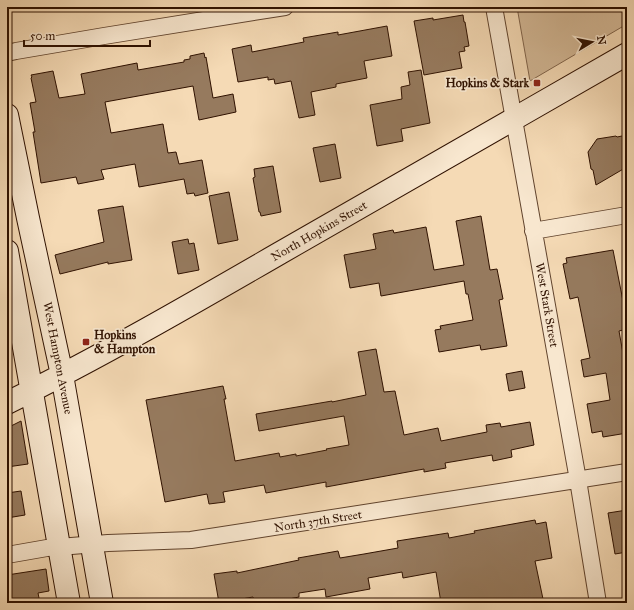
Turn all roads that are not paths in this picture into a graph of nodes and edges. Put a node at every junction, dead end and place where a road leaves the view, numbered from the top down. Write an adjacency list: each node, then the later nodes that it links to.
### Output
1 (285, 7): 3 (street)
2 (494, 7): 6 (street, West Stark Street)
3 (7, 53)
4 (627, 54): 6 (main road, North Hopkins Street)
5 (7, 115): 11 (main road, West Hampton Avenue)
6 (513, 120): 8 (street, West Stark Street); 11 (main road, North Hopkins Street)
7 (627, 216): 8 (street)
8 (533, 231): 15 (street, West Stark Street)
9 (7, 251): 10 (main road)
10 (12, 309): 12 (main road)
11 (62, 375): 12 (main road, North Hopkins Street); 16 (main road, West Hampton Avenue)
12 (32, 390): 13 (main road, North Hopkins Street); 17 (main road)
13 (7, 403)
14 (627, 472): 15 (street, North 37th Street)
15 (578, 480): 16 (street, North 37th Street); 21 (street, West Stark Street)
16 (91, 544): 17 (street, North 37th Street); 20 (main road, West Hampton Avenue)
17 (60, 547): 18 (street, North 37th Street); 19 (main road)
18 (7, 555)
19 (69, 603)
20 (102, 603)
21 (598, 603)

